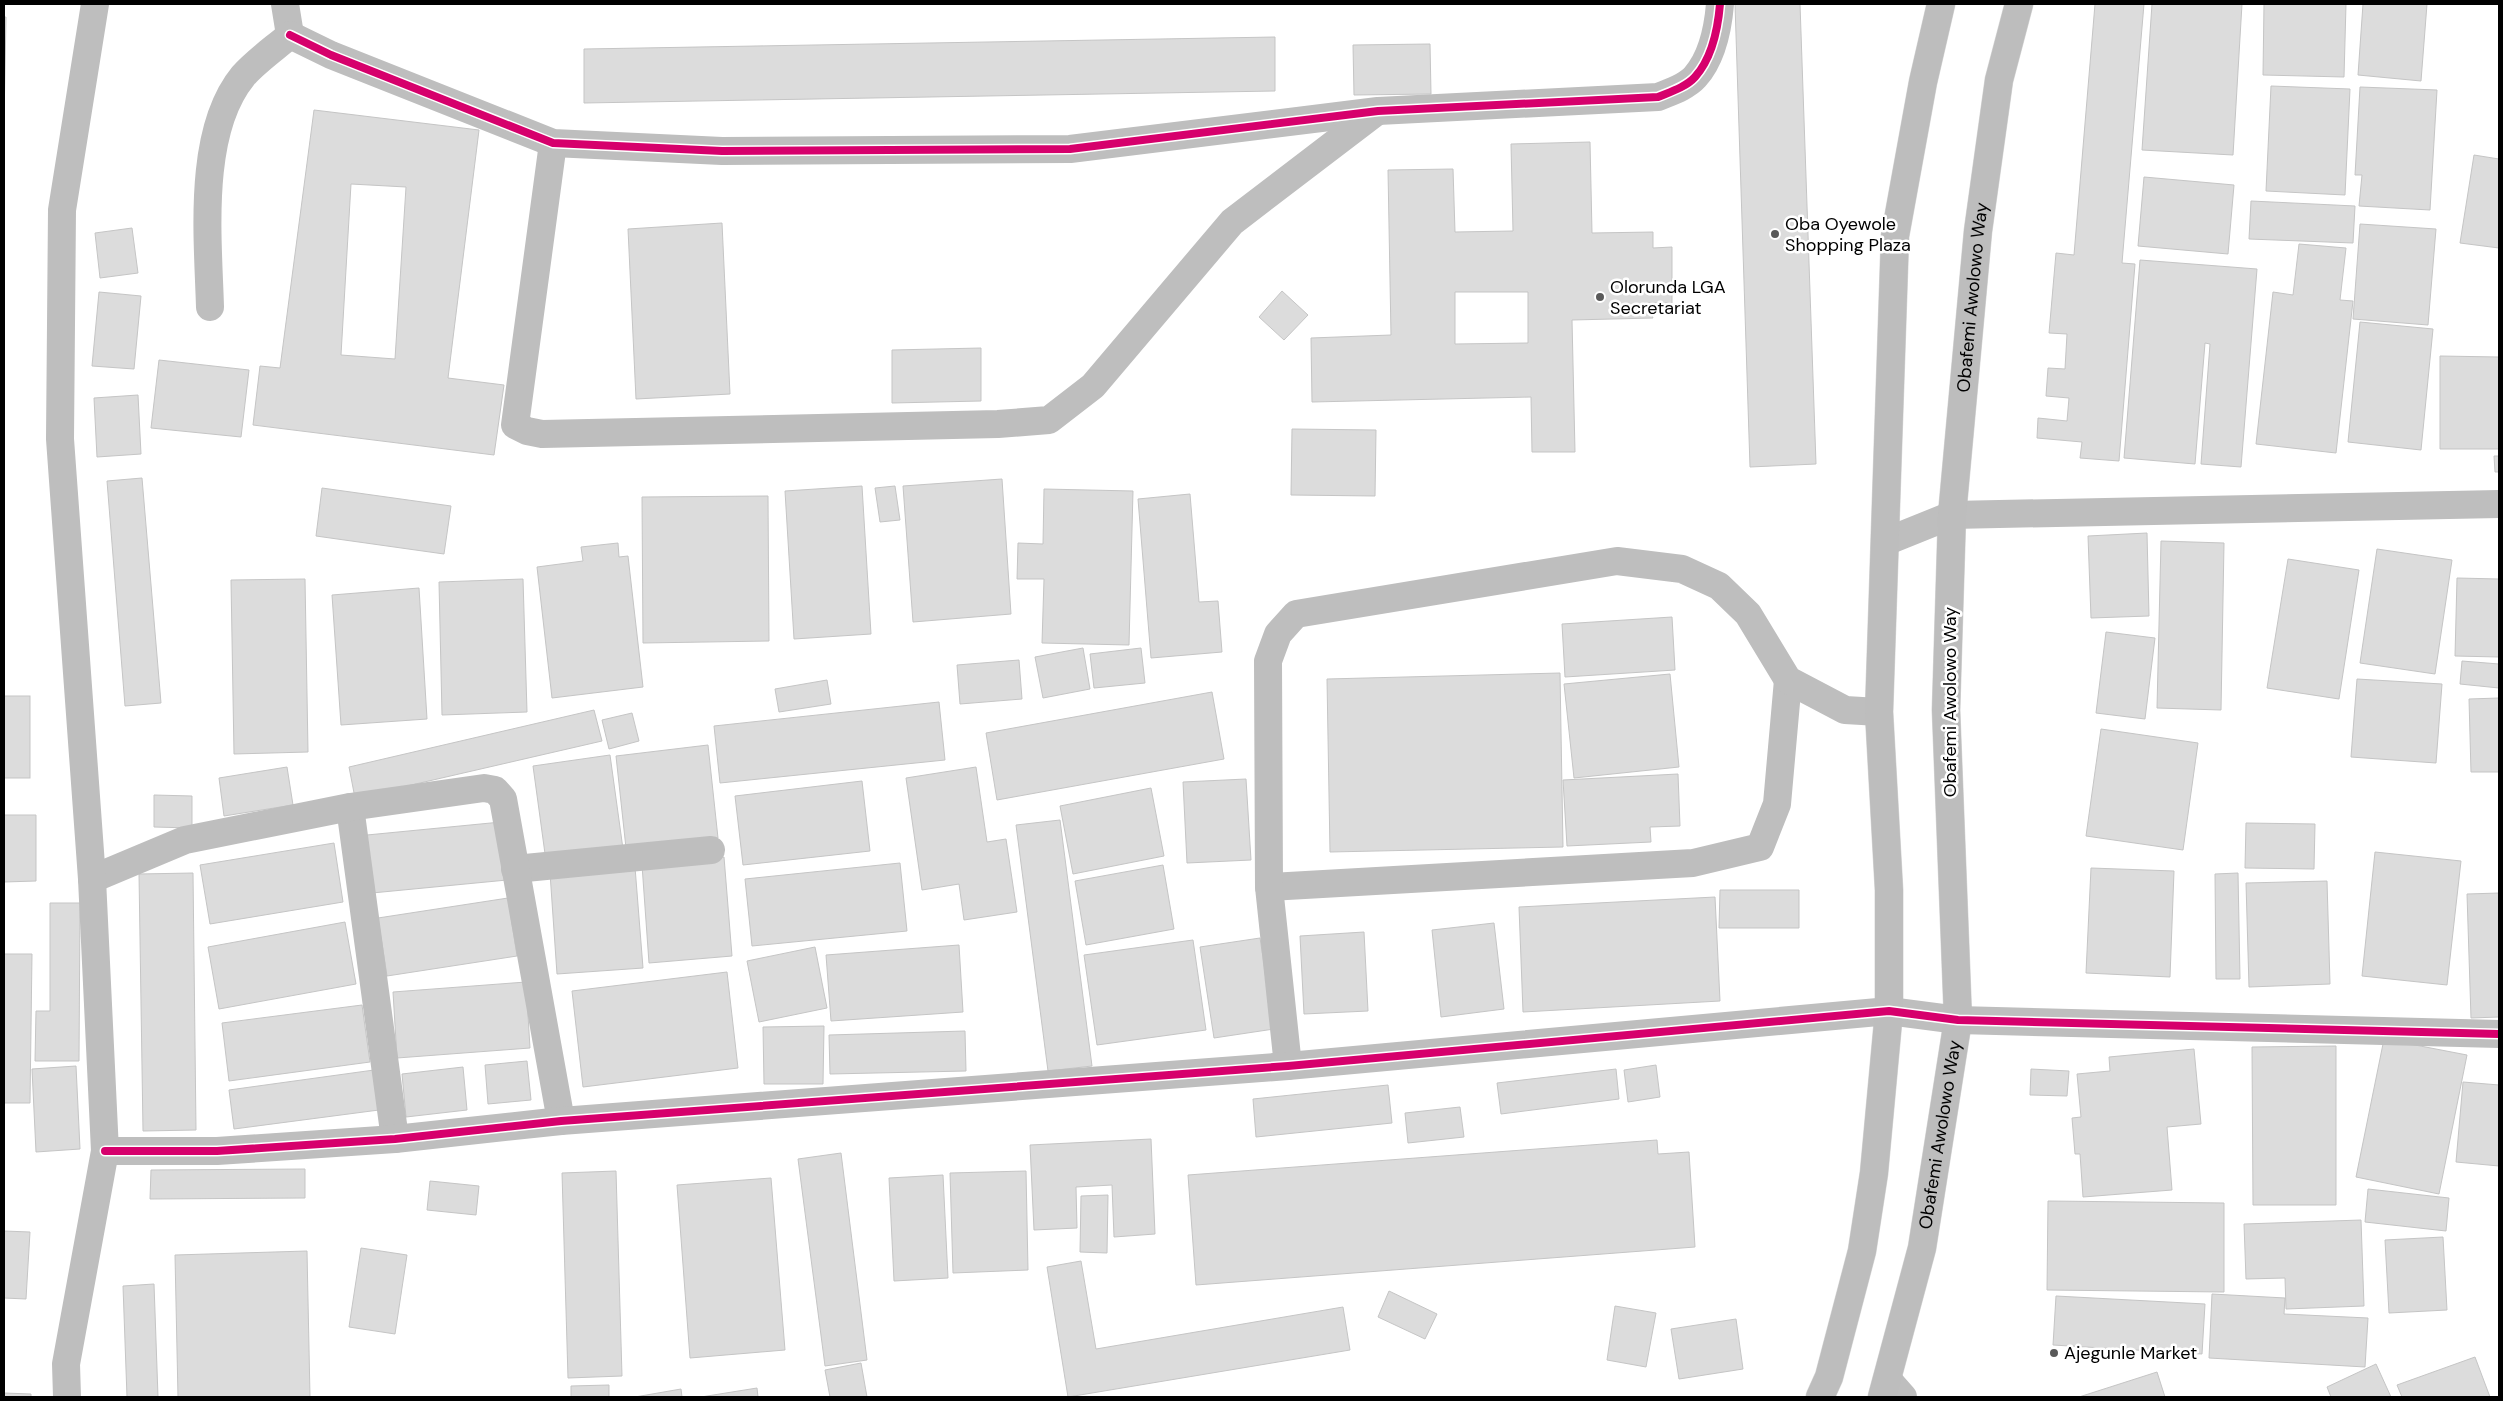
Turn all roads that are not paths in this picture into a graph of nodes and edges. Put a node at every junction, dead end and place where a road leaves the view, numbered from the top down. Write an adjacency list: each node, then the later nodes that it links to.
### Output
1 (95, 4): 18 (street)
2 (285, 4): 6 (street)
3 (1720, 4): 7 (street)
4 (1942, 4): 12 (main road)
5 (2019, 4): 11 (main road, Obafemi Awolowo Way)
6 (290, 35): 8 (street); 9 (street)
7 (1378, 111): 8 (street); 8 (street)
8 (553, 143)
9 (210, 307)
10 (2499, 504): 11 (street)
11 (1952, 515): 12 (street); 21 (main road, Obafemi Awolowo Way)
12 (1884, 542): 14 (main road)
13 (1788, 680): 14 (street); 19 (street); 19 (street)
14 (1879, 712): 20 (main road)
15 (350, 807): 17 (street); 18 (street); 25 (street)
16 (711, 850): 17 (street)
17 (515, 869): 24 (street)
18 (92, 879): 26 (street)
19 (1269, 887): 23 (street)
20 (1889, 1011): 21 (street); 23 (street); 29 (main road)
21 (1958, 1020): 22 (street); 27 (main road, Obafemi Awolowo Way)
22 (2499, 1034)
23 (1288, 1066): 24 (street)
24 (561, 1121): 25 (street)
25 (395, 1139): 26 (street)
26 (105, 1151): 28 (street)
27 (1891, 1392)
28 (67, 1397)
29 (1820, 1397)

